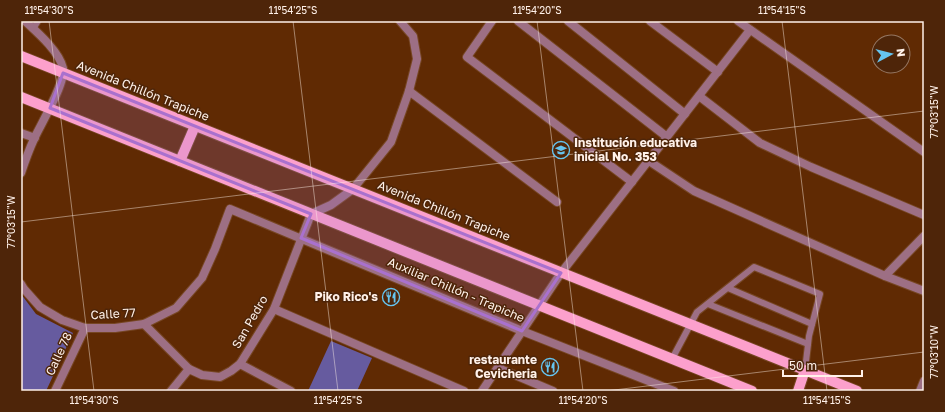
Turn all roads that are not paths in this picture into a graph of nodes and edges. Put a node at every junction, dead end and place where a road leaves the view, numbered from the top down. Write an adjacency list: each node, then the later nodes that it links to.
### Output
1 (25, 21): 9 (street)
2 (38, 21): 9 (lane)
3 (400, 21): 14 (street)
4 (492, 21): 27 (street)
5 (518, 21): 21 (street)
6 (568, 21): 18 (street)
7 (650, 21): 12 (street)
8 (738, 21): 10 (street)
9 (33, 29): 13 (street)
10 (750, 30): 12 (street); 23 (street)
11 (21, 56): 13 (main road, Avenida Chillón Trapiche)
12 (718, 72): 15 (street)
13 (63, 73): 17 (street); 19 (main road, Avenida Chillón Trapiche)
14 (409, 92): 28 (street); 29 (street)
15 (699, 96): 18 (street); 32 (street)
16 (21, 97): 17 (main road)
17 (50, 108): 22 (street); 24 (main road)
18 (685, 114): 21 (street)
19 (195, 126): 24 (main road); 28 (main road, Avenida Chillón Trapiche)
20 (21, 133): 22 (street)
21 (667, 137): 25 (street)
22 (35, 138): 26 (street)
23 (924, 152)
24 (180, 161): 31 (main road)
25 (649, 161): 27 (street); 36 (street)
26 (21, 173)
27 (632, 182): 35 (street)
28 (354, 189): 31 (street); 35 (main road, Avenida Chillón Trapiche)
29 (557, 202)
30 (230, 209): 34 (street, Auxiliar Chillón - Trapiche); 43 (street, Calle 77)
31 (311, 214): 34 (street, San Pedro); 41 (main road)
32 (924, 215)
33 (924, 236): 36 (street)
34 (301, 238): 42 (street, San Pedro); 47 (street, Auxiliar Chillón - Trapiche)
35 (561, 273): 41 (street); 45 (main road, Avenida Chillón Trapiche)
36 (885, 276): 39 (street)
37 (21, 284): 46 (street, Calle 77)
38 (728, 288): 40 (lane); 44 (lane); 44 (lane)
39 (924, 291)
40 (708, 304): 45 (lane); 48 (lane)
41 (539, 305): 47 (street); 49 (main road)
42 (274, 309): 50 (street, San Pedro); 58 (street)
43 (144, 324): 46 (street, Calle 77); 52 (street)
44 (812, 324): 48 (lane)
45 (689, 325): 49 (lane); 53 (main road, Avenida Chillón Trapiche)
46 (85, 328): 55 (street, Calle 78)
47 (522, 331): 51 (street); 61 (street, Auxiliar Chillón - Trapiche)
48 (808, 344): 53 (lane)
49 (672, 359): 62 (main road)
50 (240, 364): 52 (street, San Pedro); 57 (street)
51 (498, 368): 59 (street); 60 (street)
52 (189, 369): 56 (street)
53 (805, 370): 63 (main road); 64 (main road, Avenida Chillón Trapiche)
54 (924, 381): 65 (street)
55 (55, 391)
56 (171, 391)
57 (291, 391)
58 (464, 391)
59 (482, 391)
60 (553, 391)
61 (674, 391)
62 (752, 391)
63 (798, 391)
64 (857, 391)
65 (920, 391)

